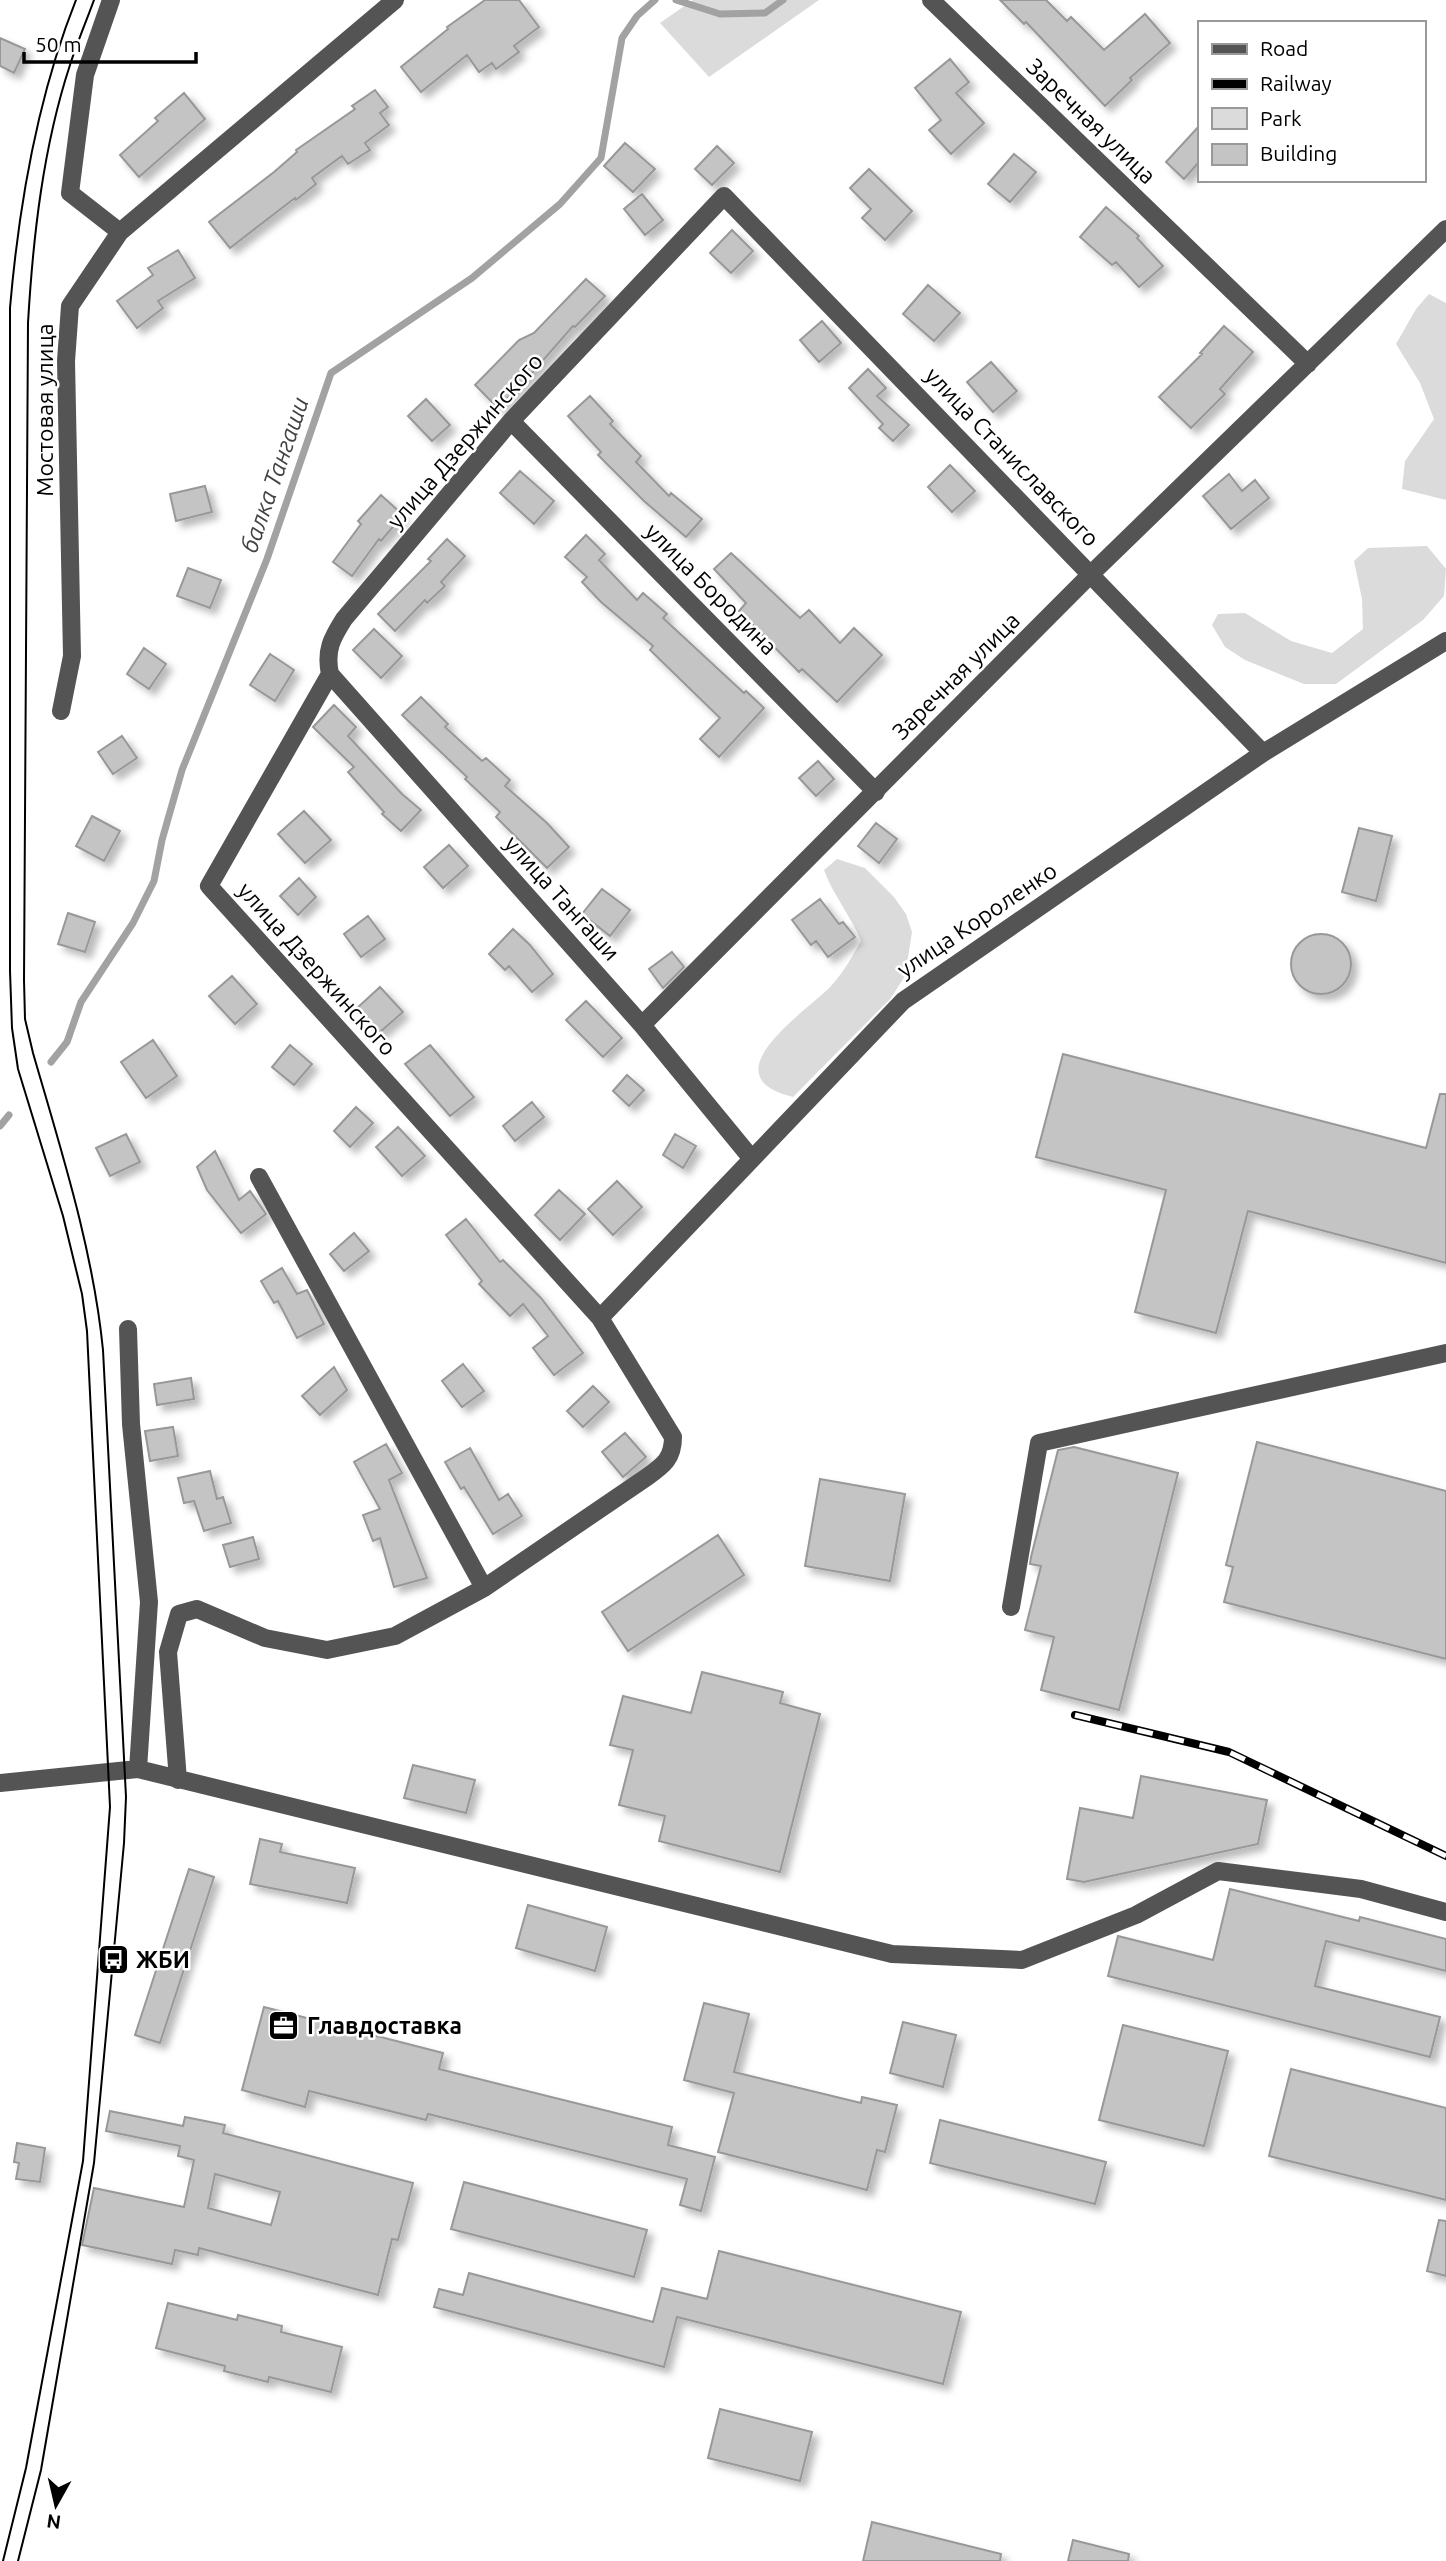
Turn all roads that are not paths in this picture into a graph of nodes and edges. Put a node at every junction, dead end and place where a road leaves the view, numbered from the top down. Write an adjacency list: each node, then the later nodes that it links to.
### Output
1 (111, 0): 6 (street)
2 (395, 0): 6 (street, Мостовая улица)
3 (931, 0): 7 (street, Заречная улица)
4 (724, 196): 8 (street, улица Дзержинского); 9 (street, улица Станиславского)
5 (1446, 229): 7 (street, Заречная улица)
6 (120, 232): 12 (street, Мостовая улица)
7 (1308, 364): 9 (street, Заречная улица)
8 (512, 421): 11 (street, улица Дзержинского); 14 (street, улица Бородина)
9 (1091, 574): 13 (street, улица Станиславского); 14 (street, Заречная улица)
10 (1446, 641): 13 (street, улица Короленко)
11 (330, 674): 15 (street, улица Тангаши); 18 (street, улица Дзержинского)
12 (61, 711)
13 (1263, 753): 16 (street, улица Короленко)
14 (876, 792): 15 (street, Заречная улица)
15 (642, 1025): 16 (street, улица Тангаши)
16 (752, 1159): 18 (street, улица Короленко)
17 (259, 1177): 21 (street)
18 (600, 1318): 21 (street, улица Дзержинского)
19 (128, 1329): 23 (street)
20 (1446, 1353): 22 (street)
21 (484, 1588): 24 (street, улица Дзержинского)
22 (1011, 1607)
23 (138, 1769): 24 (street); 25 (street)
24 (178, 1780): 26 (street)
25 (0, 1783)
26 (1446, 1912)

